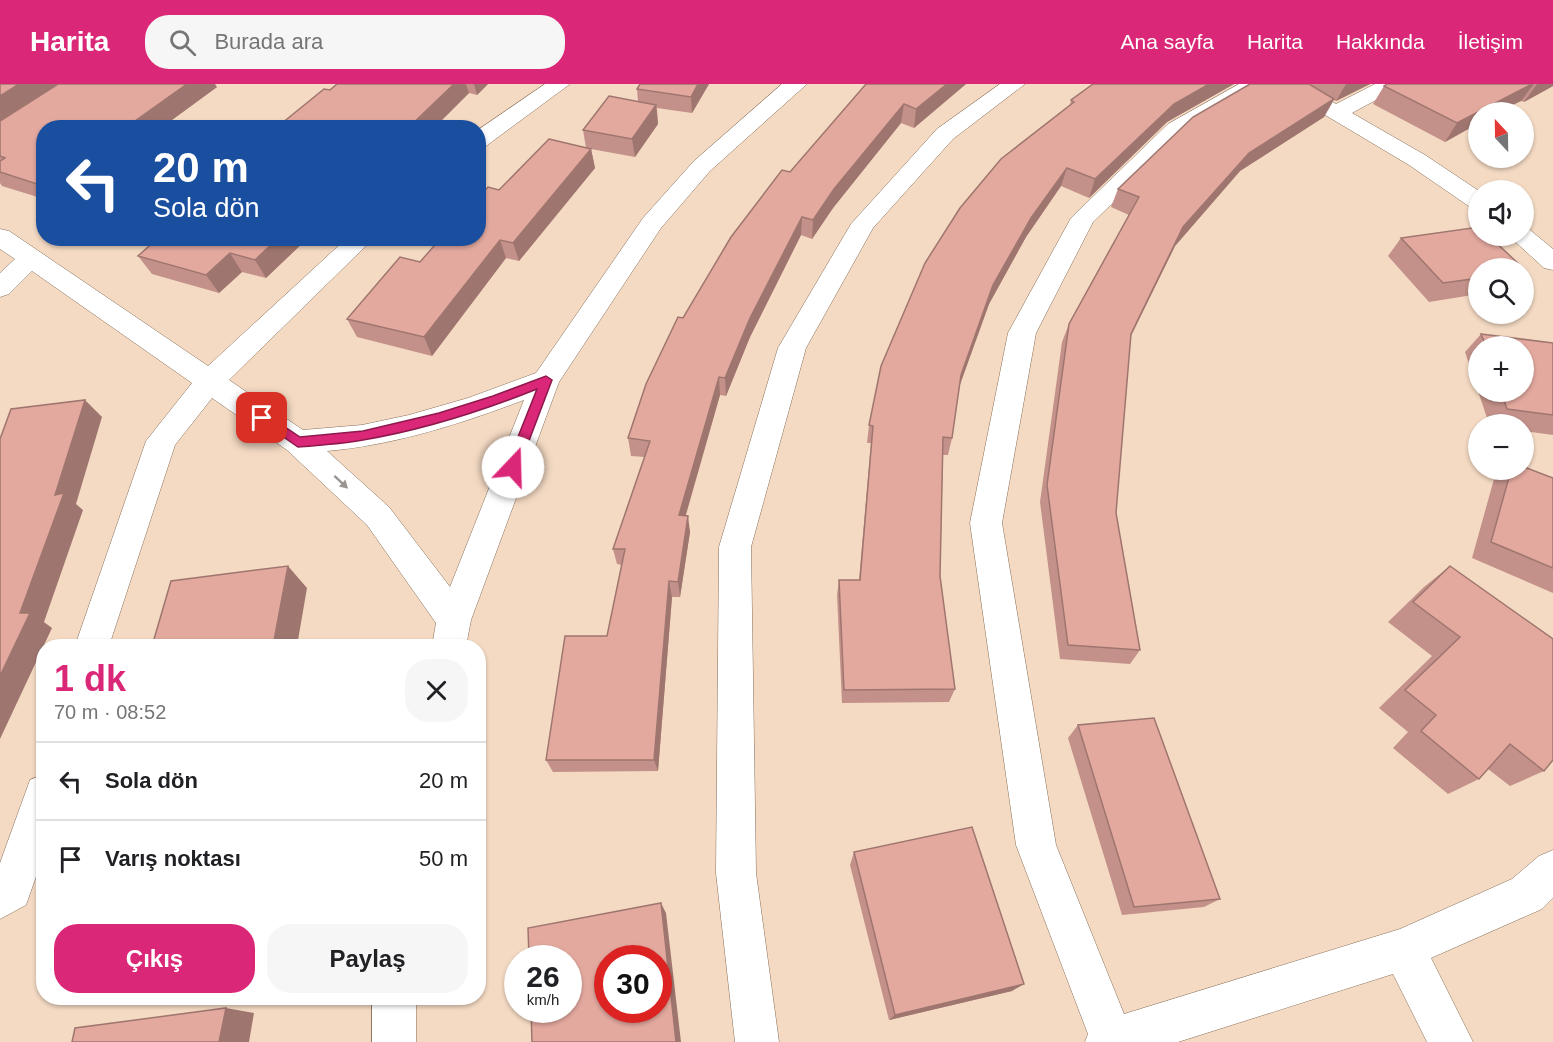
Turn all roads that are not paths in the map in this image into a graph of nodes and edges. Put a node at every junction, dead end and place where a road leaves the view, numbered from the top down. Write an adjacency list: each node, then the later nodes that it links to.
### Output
1 (559, 84): 8 (street)
2 (796, 84): 16 (street)
3 (1014, 84): 28 (street)
4 (1254, 84): 26 (street)
5 (1287, 84): 7 (street)
6 (1391, 84): 7 (street)
7 (1337, 112): 9 (street)
8 (486, 135)
9 (1468, 195)
10 (0, 237): 13 (street)
11 (354, 246): 17 (street)
12 (1533, 246): 14 (street)
13 (30, 259): 15 (street); 17 (street)
14 (1553, 262)
15 (0, 288)
16 (546, 380): 18 (street); 19 (street)
17 (209, 382): 18 (street); 20 (street)
18 (298, 442): 19 (street, one-way to 19)
19 (451, 633)
20 (94, 639)
21 (36, 817): 23 (street)
22 (1553, 870): 24 (street)
23 (0, 898)
24 (1403, 949): 26 (street); 29 (street)
25 (394, 1005): 27 (street)
26 (1111, 1041)
27 (394, 1042)
28 (758, 1042)
29 (1451, 1042)

